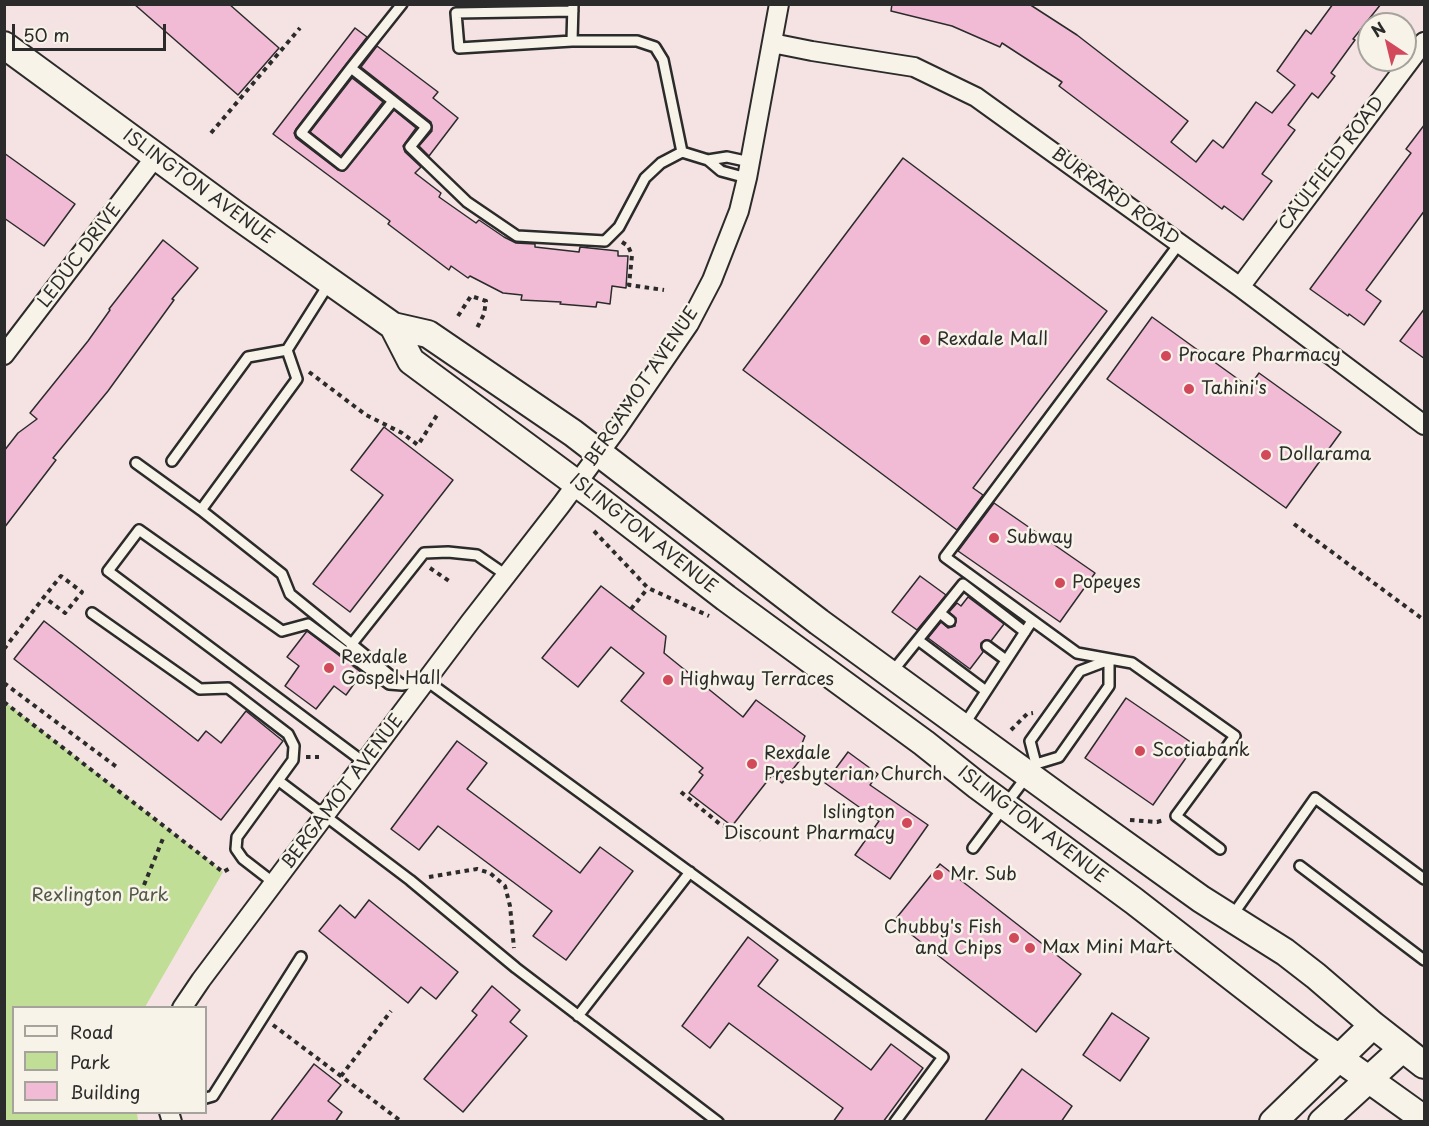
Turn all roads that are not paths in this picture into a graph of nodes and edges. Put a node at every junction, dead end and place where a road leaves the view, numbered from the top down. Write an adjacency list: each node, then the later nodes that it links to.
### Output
1 (402, 4): 9 (lane)
2 (779, 4): 6 (street, BERGAMOT AVENUE)
3 (573, 8): 4 (lane); 4 (lane)
4 (572, 41): 12 (lane)
5 (1425, 42): 8 (street, CAULFIELD ROAD)
6 (772, 43): 15 (street, BERGAMOT AVENUE); 16 (street, BURRARD ROAD)
7 (4, 45): 13 (main road, ISLINGTON AVENUE)
8 (1417, 65)
9 (351, 68): 11 (lane); 11 (lane)
10 (1411, 72): 18 (street, CAULFIELD ROAD)
11 (393, 101): 12 (lane)
12 (682, 152): 14 (lane)
13 (156, 156): 17 (main road, ISLINGTON AVENUE); 21 (street, LEDUC DRIVE)
14 (708, 160): 15 (lane); 15 (lane)
15 (749, 170): 23 (street, BERGAMOT AVENUE)
16 (1179, 244): 18 (street, BURRARD ROAD); 32 (lane)
17 (330, 282): 19 (main road, ISLINGTON AVENUE); 20 (lane)
18 (1240, 287): 22 (street, BURRARD ROAD)
19 (393, 326): 23 (main road, ISLINGTON AVENUE); 26 (main road, ISLINGTON AVENUE)
20 (288, 353): 24 (lane); 27 (lane)
21 (4, 355)
22 (1425, 424)
23 (599, 452): 26 (street, BERGAMOT AVENUE); 39 (main road, ISLINGTON AVENUE)
24 (172, 461)
25 (136, 463): 27 (lane)
26 (576, 483): 28 (street, BERGAMOT AVENUE); 47 (main road, ISLINGTON AVENUE)
27 (201, 510): 35 (lane)
28 (506, 575): 35 (lane); 40 (street, BERGAMOT AVENUE)
29 (92, 613): 46 (lane)
30 (940, 613): 31 (lane); 33 (lane); 34 (lane)
31 (950, 621)
32 (1032, 621): 33 (lane); 38 (lane)
33 (1025, 632): 37 (lane)
34 (918, 640): 39 (lane); 42 (lane)
35 (351, 645): 41 (lane)
36 (987, 646): 37 (lane)
37 (1006, 660): 42 (lane)
38 (1109, 660): 45 (lane); 45 (lane); 50 (lane)
39 (890, 674): 43 (main road, ISLINGTON AVENUE)
40 (427, 681): 41 (lane); 44 (street, BERGAMOT AVENUE); 52 (lane)
41 (402, 685): 44 (lane)
42 (986, 692): 43 (lane)
43 (963, 727): 45 (main road, ISLINGTON AVENUE)
44 (365, 763): 48 (street, BERGAMOT AVENUE)
45 (1032, 769): 47 (lane); 55 (main road, ISLINGTON AVENUE)
46 (279, 781): 48 (lane); 54 (lane)
47 (1005, 806): 49 (lane); 62 (main road, ISLINGTON AVENUE)
48 (324, 816): 54 (street, BERGAMOT AVENUE); 59 (lane)
49 (973, 848)
50 (1220, 849)
51 (1300, 866): 57 (lane)
52 (690, 872): 59 (lane); 68 (lane)
53 (1425, 879): 55 (lane)
54 (274, 883): 58 (street, BERGAMOT AVENUE)
55 (1231, 918): 60 (main road, ISLINGTON AVENUE)
56 (301, 957): 65 (lane)
57 (1425, 960)
58 (183, 1006)
59 (579, 1016): 67 (lane)
60 (1373, 1025): 61 (main road, ISLINGTON AVENUE); 62 (main road)
61 (1402, 1049): 63 (main road, ISLINGTON AVENUE); 64 (main road)
62 (1340, 1058): 64 (main road, ISLINGTON AVENUE); 69 (main road)
63 (1425, 1065)
64 (1370, 1079): 66 (main road, ISLINGTON AVENUE); 70 (main road)
65 (207, 1098)
66 (1425, 1119)
67 (718, 1122)
68 (895, 1122)
69 (1273, 1122)
70 (1322, 1122)

